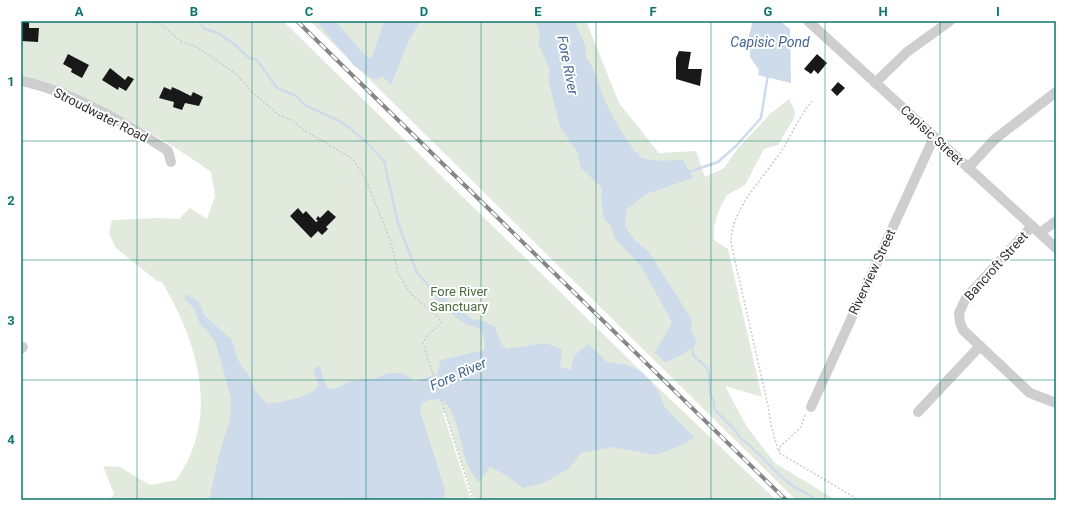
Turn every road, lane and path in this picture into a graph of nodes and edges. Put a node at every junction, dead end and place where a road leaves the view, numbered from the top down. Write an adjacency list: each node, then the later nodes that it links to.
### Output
1 (151, 21): 19 (path)
2 (950, 21): 5 (street)
3 (811, 22): 5 (street, Capisic Street)
4 (21, 81): 9 (street, Stroudwater Road)
5 (875, 83): 8 (street, Capisic Street)
6 (1056, 92): 10 (street)
7 (812, 100): 18 (path)
8 (934, 137): 10 (street, Capisic Street); 16 (street, Riverview Street)
9 (171, 162)
10 (968, 168): 12 (street, Capisic Street)
11 (1056, 221): 12 (street, Bancroft Street)
12 (1036, 230): 13 (street, Capisic Street); 14 (street, Bancroft Street)
13 (1056, 248)
14 (980, 346): 15 (street, Bancroft Street); 17 (street)
15 (1056, 403)
16 (811, 407): 18 (path)
17 (918, 412)
18 (778, 450): 20 (path)
19 (473, 500)
20 (859, 500)

